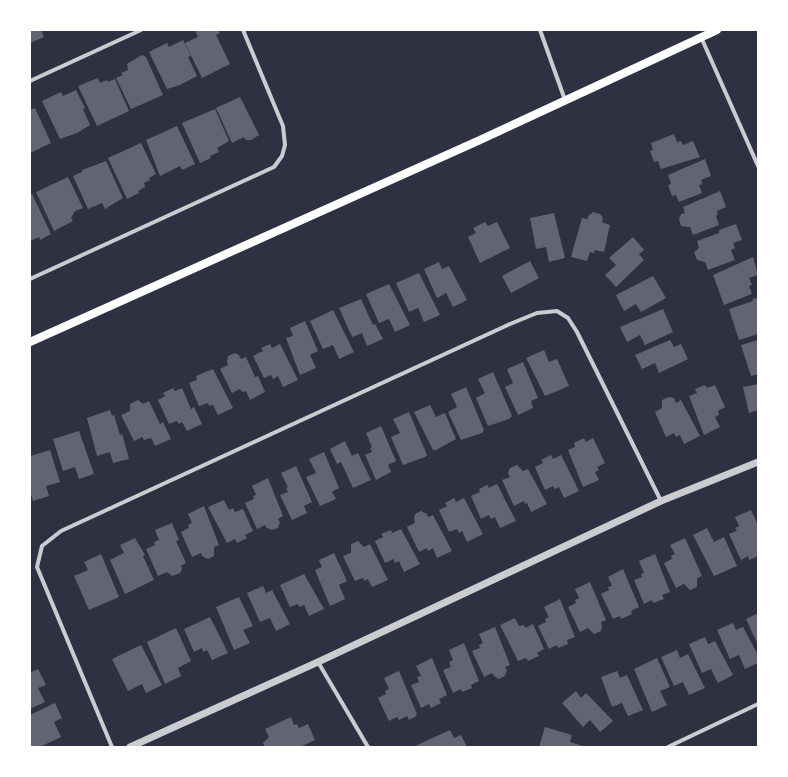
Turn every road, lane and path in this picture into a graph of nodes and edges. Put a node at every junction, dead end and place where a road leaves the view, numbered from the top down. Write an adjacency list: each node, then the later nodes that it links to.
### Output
1 (140, 30): 6 (street)
2 (243, 30): 9 (street)
3 (540, 30): 7 (street)
4 (717, 30): 5 (main road)
5 (701, 37): 7 (main road); 8 (street)
6 (30, 81)
7 (565, 101): 10 (main road)
8 (758, 166)
9 (30, 279)
10 (30, 342)
11 (758, 462): 12 (street)
12 (661, 501): 13 (street); 15 (street)
13 (318, 662): 16 (street); 17 (street)
14 (758, 704): 18 (street)
15 (112, 747)
16 (130, 747)
17 (368, 747)
18 (668, 747)

